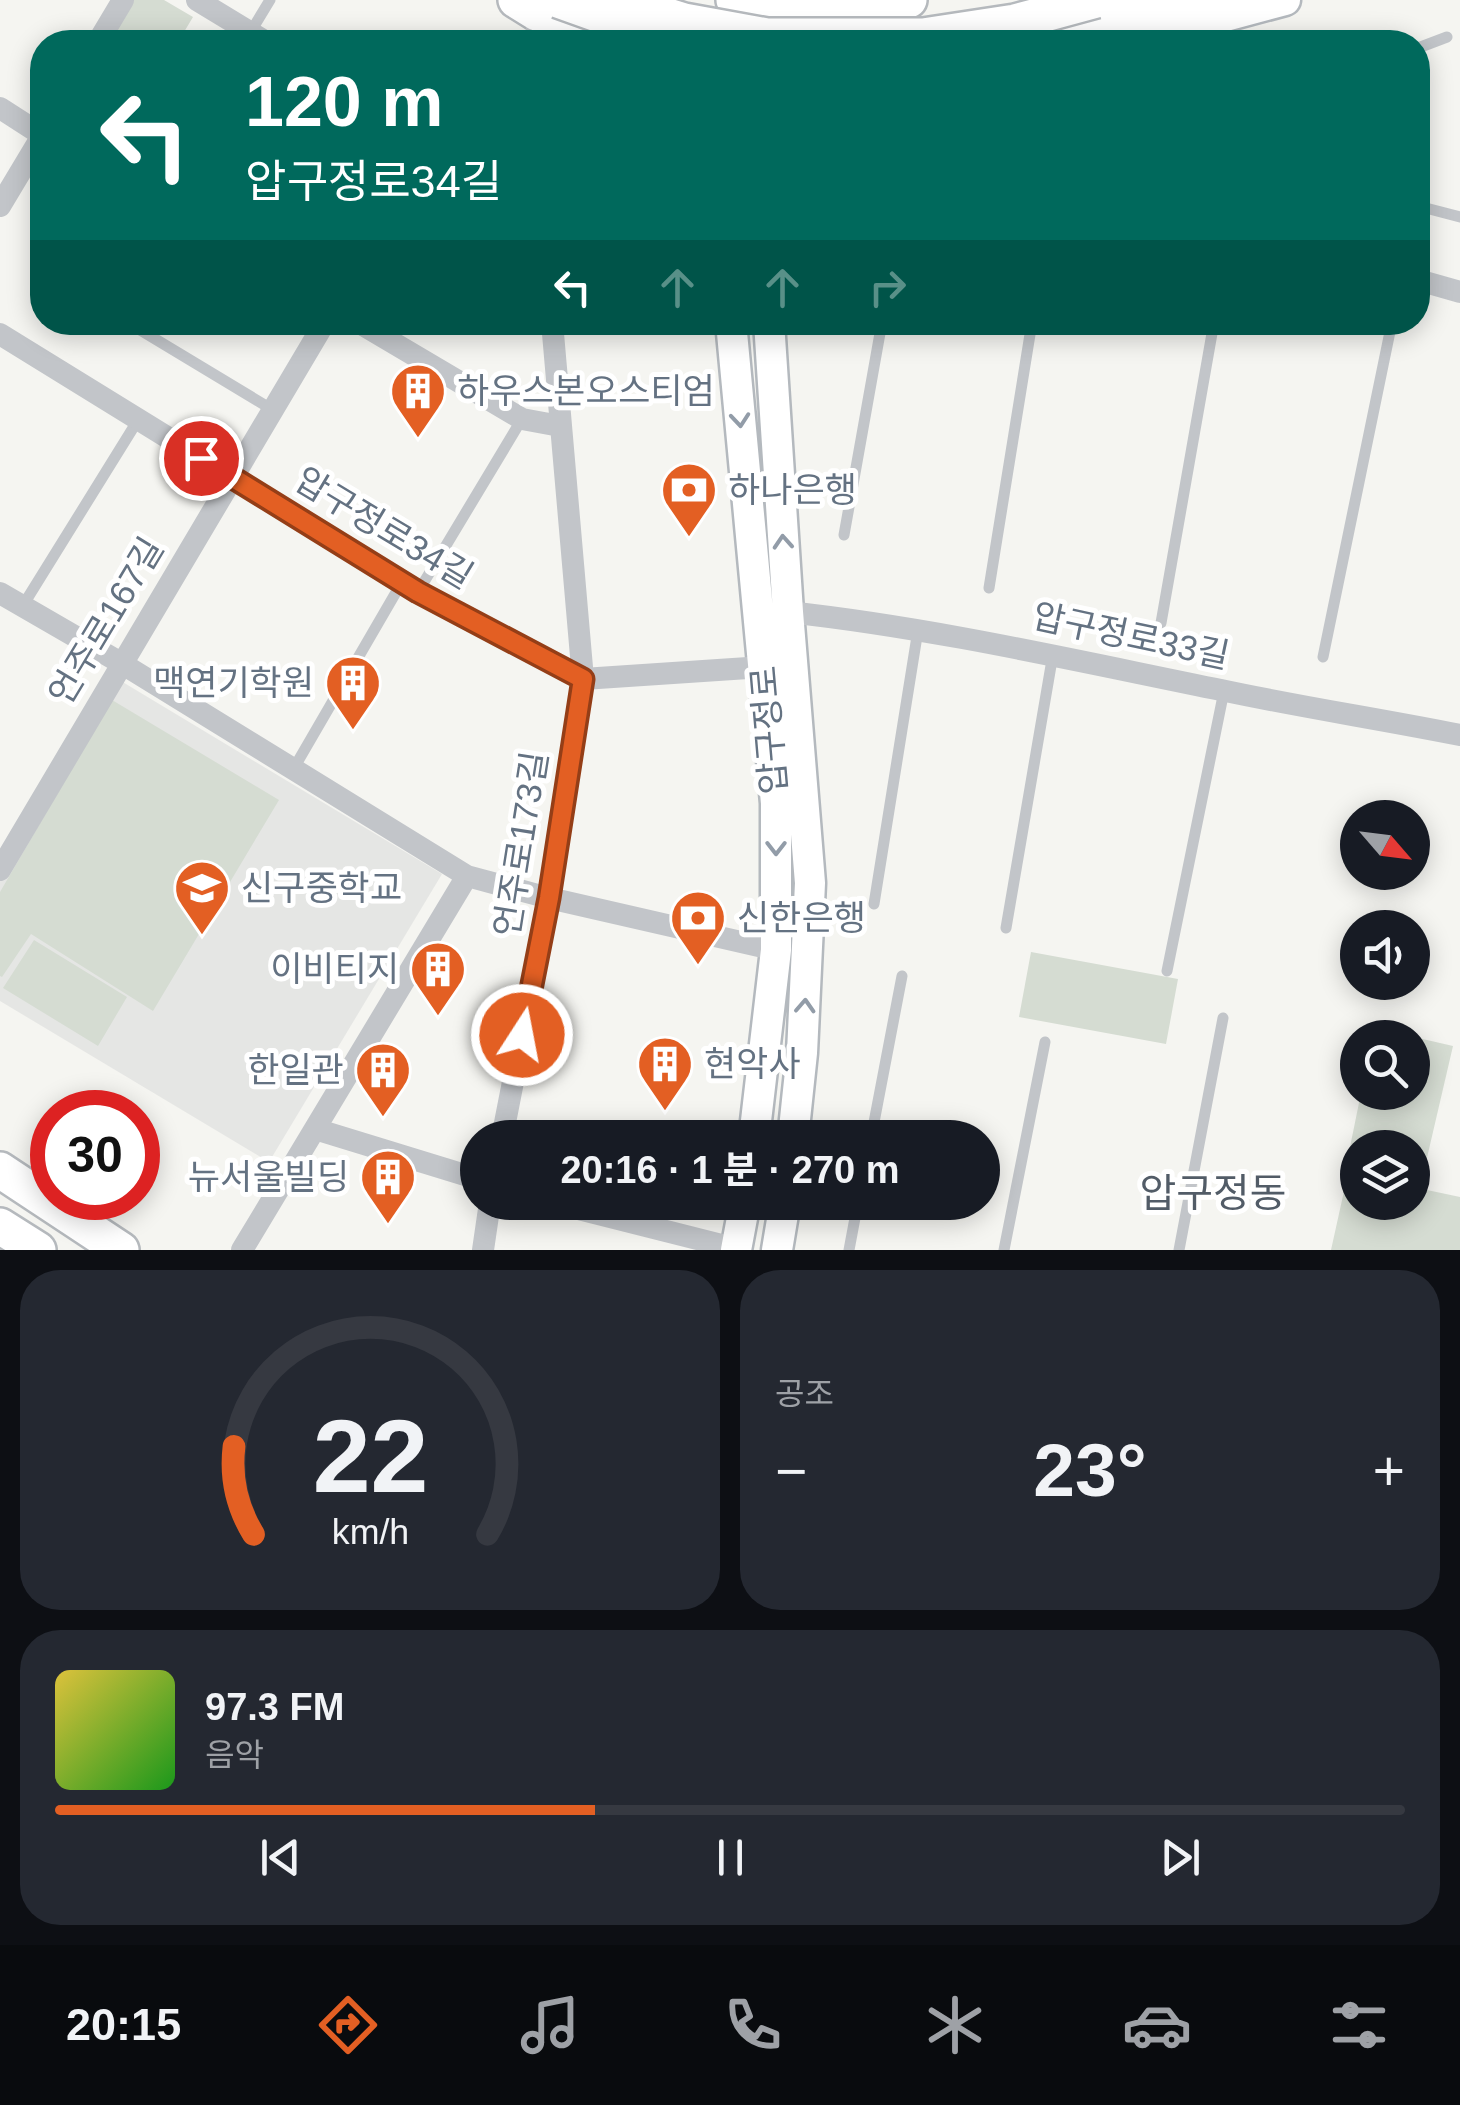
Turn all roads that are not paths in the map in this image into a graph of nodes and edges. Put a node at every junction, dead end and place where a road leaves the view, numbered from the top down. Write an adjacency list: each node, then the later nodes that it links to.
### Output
1 (123, 0): 12 (street)
2 (198, 0): 13 (street)
3 (270, 0): 14 (lane)
4 (617, 0): 18 (main road, bridge)
5 (734, 0): 6 (main road); 17 (main road); 19 (main road)
6 (909, 0)
7 (1096, 0): 20 (main road, bridge)
8 (1181, 0): 21 (main road)
9 (1240, 0): 22 (main road)
10 (1285, 0): 23 (main road)
11 (532, 10): 15 (main road); 16 (main road, bridge)
12 (105, 30)
13 (245, 30)
14 (261, 30)
15 (581, 30)
16 (623, 30)
17 (721, 30)
18 (734, 30)
19 (745, 30)
20 (962, 30)
21 (1067, 30)
22 (1129, 30)
23 (1174, 30)
24 (1447, 37): 25 (lane)
25 (1430, 43)
26 (0, 108): 27 (street)
27 (30, 127)
28 (30, 155): 29 (street)
29 (0, 206)
30 (1430, 209): 31 (lane)
31 (1460, 217)
32 (1430, 283): 33 (street)
33 (1460, 292)
34 (0, 334): 47 (street, 압구정로34길)
35 (149, 335): 45 (lane)
36 (317, 335): 45 (street, 언주로167길)
37 (380, 335): 46 (street)
38 (553, 335): 48 (street, 언주로173길)
39 (732, 335): 61 (main road, 압구정로, one-way to 61)
40 (769, 335): 55 (main road, 압구정로, one-way to 40)
41 (880, 335): 50 (lane)
42 (1030, 335): 52 (lane)
43 (1212, 335): 56 (lane)
44 (1389, 335): 59 (lane)
45 (273, 410): 49 (street, 언주로167길)
46 (522, 419): 48 (street); 51 (lane)
47 (138, 420): 49 (street, 압구정로34길); 54 (lane)
48 (560, 426): 62 (street, 언주로173길)
49 (232, 477): 51 (street, 압구정로34길); 60 (street, 언주로167길)
50 (844, 535)
51 (410, 587): 62 (street, 압구정로34길); 65 (lane)
52 (989, 588)
53 (0, 593): 54 (street)
54 (22, 606): 60 (street)
55 (788, 612): 57 (street, 압구정로33길); 78 (main road, 압구정로, one-way to 55)
56 (1161, 623)
57 (918, 630): 58 (street, 압구정로33길); 69 (lane)
58 (1053, 654): 63 (street, 압구정로33길); 70 (lane)
59 (1323, 656)
60 (122, 664): 65 (street); 66 (street, 언주로167길)
61 (763, 667): 62 (street); 71 (main road, 압구정로, one-way to 71)
62 (583, 679): 68 (street, 언주로173길)
63 (1224, 691): 64 (street, 압구정로33길); 72 (lane)
64 (1460, 735)
65 (294, 768): 67 (street)
66 (0, 870)
67 (468, 876): 68 (street); 80 (street)
68 (549, 898): 71 (street); 76 (street, 언주로173길)
69 (874, 904)
70 (1006, 928)
71 (776, 950): 77 (main road, 압구정로)
72 (1167, 972)
73 (902, 976): 79 (lane)
74 (1222, 1018): 97 (lane)
75 (1045, 1042): 96 (lane)
76 (506, 1120)
77 (756, 1120)
78 (795, 1120)
79 (874, 1120)
80 (315, 1129): 82 (street); 92 (street)
81 (0, 1170): 91 (main road)
82 (460, 1173)
83 (487, 1220): 93 (street)
84 (622, 1220): 89 (street)
85 (742, 1220): 89 (main road)
86 (782, 1220): 94 (main road)
87 (854, 1220): 95 (lane)
88 (0, 1226): 90 (main road)
89 (736, 1249)
90 (38, 1250)
91 (121, 1250)
92 (242, 1250)
93 (483, 1250)
94 (778, 1250)
95 (848, 1250)
96 (1004, 1250)
97 (1178, 1250)

